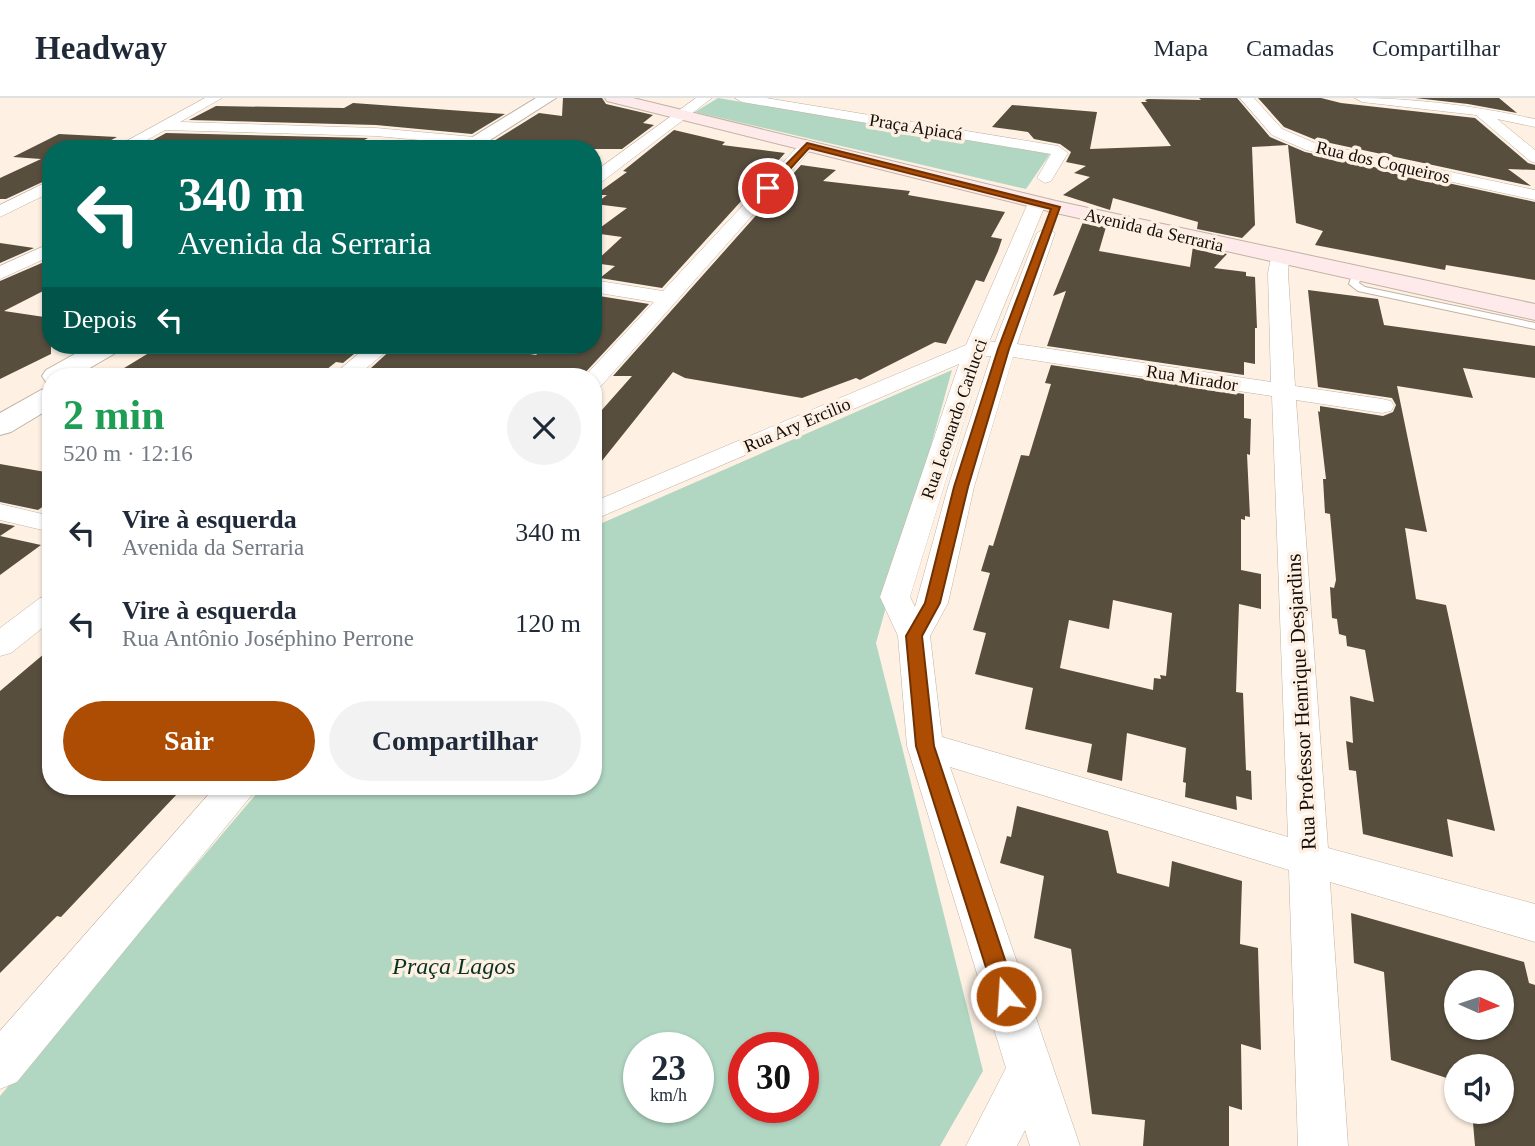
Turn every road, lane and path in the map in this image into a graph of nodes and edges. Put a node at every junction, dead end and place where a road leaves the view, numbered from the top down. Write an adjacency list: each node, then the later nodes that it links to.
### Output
1 (215, 98): 13 (street)
2 (528, 98): 18 (street)
3 (548, 98): 19 (street)
4 (613, 98): 11 (main road, Avenida da Serraria)
5 (705, 98): 11 (street)
6 (742, 98): 23 (street, Praça Apiacá)
7 (1247, 98): 25 (street, Rua dos Coqueiros)
8 (1362, 98): 10 (street)
9 (1463, 98): 10 (street)
10 (1478, 111): 12 (street); 21 (street)
11 (681, 113): 20 (main road, Avenida da Serraria); 22 (street)
12 (1535, 122)
13 (162, 126): 14 (street); 15 (street)
14 (301, 128): 16 (street); 17 (street)
15 (136, 140)
16 (277, 140)
17 (413, 140)
18 (467, 140)
19 (469, 140)
20 (807, 145): 26 (main road, Avenida da Serraria); 34 (street)
21 (1535, 158)
22 (602, 174)
23 (1045, 178)
24 (42, 190): 27 (street)
25 (1535, 195)
26 (1046, 205): 30 (main road, Avenida da Serraria); 37 (street, Rua Leonardo Carlucci); 38 (street, Rua Leonardo Carlucci)
27 (0, 213): 28 (street)
28 (38, 213)
29 (42, 252): 31 (street)
30 (1280, 258): 32 (main road, Avenida da Serraria); 47 (street, Rua Professor Henrique Desjardins)
31 (0, 273)
32 (1357, 275): 35 (main road, Avenida da Serraria); 36 (lane)
33 (602, 287): 34 (street)
34 (668, 298): 45 (street)
35 (1535, 312)
36 (1535, 326)
37 (975, 349): 38 (street, Rua Ary Ercilio); 52 (street, Rua Ary Ercilio); 56 (street, Rua Leonardo Carlucci)
38 (1003, 349): 47 (street, Rua Mirador); 56 (street, Rua Leonardo Carlucci)
39 (104, 354): 42 (street)
40 (110, 354): 43 (street)
41 (371, 354): 44 (street)
42 (74, 368)
43 (93, 368)
44 (353, 368)
45 (602, 371)
46 (42, 385): 50 (street)
47 (1283, 392): 49 (street, Rua Mirador); 60 (street, Rua Professor Henrique Desjardins)
48 (42, 401): 51 (street)
49 (1382, 406)
50 (0, 409)
51 (0, 426)
52 (602, 508)
53 (0, 512): 54 (street)
54 (42, 522)
55 (42, 612): 57 (street)
56 (914, 636): 58 (street, Rua Leonardo Carlucci)
57 (0, 645)
58 (925, 746): 60 (street); 63 (street, Rua Leonardo Carlucci)
59 (230, 795): 62 (street)
60 (1311, 860): 61 (street); 66 (street, Rua Professor Henrique Desjardins)
61 (1535, 923)
62 (0, 1066)
63 (1030, 1071): 64 (street); 65 (street, Rua Leonardo Carlucci)
64 (991, 1146)
65 (1055, 1146)
66 (1323, 1146)

